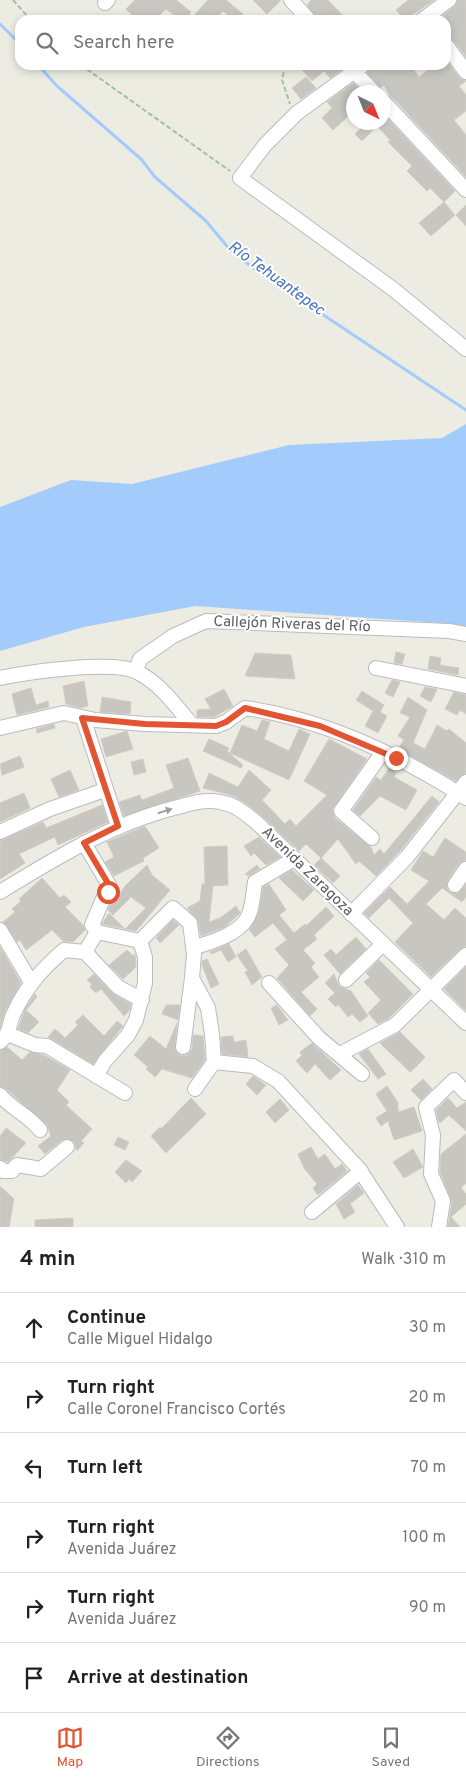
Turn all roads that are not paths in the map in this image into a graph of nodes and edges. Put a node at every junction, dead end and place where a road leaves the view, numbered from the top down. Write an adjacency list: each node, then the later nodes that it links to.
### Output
1 (449, 0): 4 (street)
2 (299, 3): 3 (street)
3 (306, 15)
4 (430, 15)
5 (451, 52): 8 (street)
6 (351, 70): 12 (street)
7 (357, 70): 9 (street)
8 (466, 72)
9 (369, 85)
10 (391, 110): 11 (street)
11 (466, 190)
12 (466, 349)
13 (466, 634): 15 (street, Callejón Riveras del Río)
14 (376, 668): 17 (street)
15 (136, 671): 16 (street); 19 (street)
16 (0, 678)
17 (466, 686)
18 (82, 718): 19 (street); 20 (street); 22 (street)
19 (192, 725): 21 (street)
20 (0, 728)
21 (383, 752): 23 (street); 26 (street)
22 (105, 790): 24 (street); 25 (street)
23 (463, 791): 32 (street)
24 (118, 826): 27 (street, Avenida Zaragoza); 28 (street, Avenida Zaragoza, one-way to 28)
25 (0, 832)
26 (372, 838)
27 (84, 843): 31 (street, Avenida Zaragoza); 34 (street)
28 (292, 860): 32 (street, Avenida Zaragoza); 37 (street)
29 (466, 869): 30 (street)
30 (455, 885)
31 (0, 892)
32 (351, 914): 36 (street, Avenida Zaragoza)
33 (0, 930): 42 (street)
34 (97, 932): 35 (street); 38 (street)
35 (140, 941): 37 (street); 45 (street)
36 (383, 944): 41 (street); 44 (street, Avenida Zaragoza)
37 (193, 948): 40 (street)
38 (85, 952): 42 (street); 45 (street)
39 (466, 955): 44 (street)
40 (192, 978): 48 (street); 50 (street)
41 (346, 980)
42 (31, 982): 47 (street)
43 (269, 983): 49 (street)
44 (430, 989): 46 (street, Avenida Zaragoza); 49 (street)
45 (142, 1000): 52 (street)
46 (466, 1023)
47 (4, 1038): 52 (street)
48 (183, 1047)
49 (340, 1054): 51 (street)
50 (214, 1062): 53 (street); 60 (street)
51 (362, 1074)
52 (96, 1076): 54 (street)
53 (195, 1089)
54 (125, 1093)
55 (466, 1093): 63 (street)
56 (0, 1095): 57 (street)
57 (40, 1130)
58 (67, 1147): 59 (street)
59 (0, 1168)
60 (360, 1171): 61 (street); 62 (street)
61 (312, 1212)
62 (397, 1227)
63 (439, 1227)

